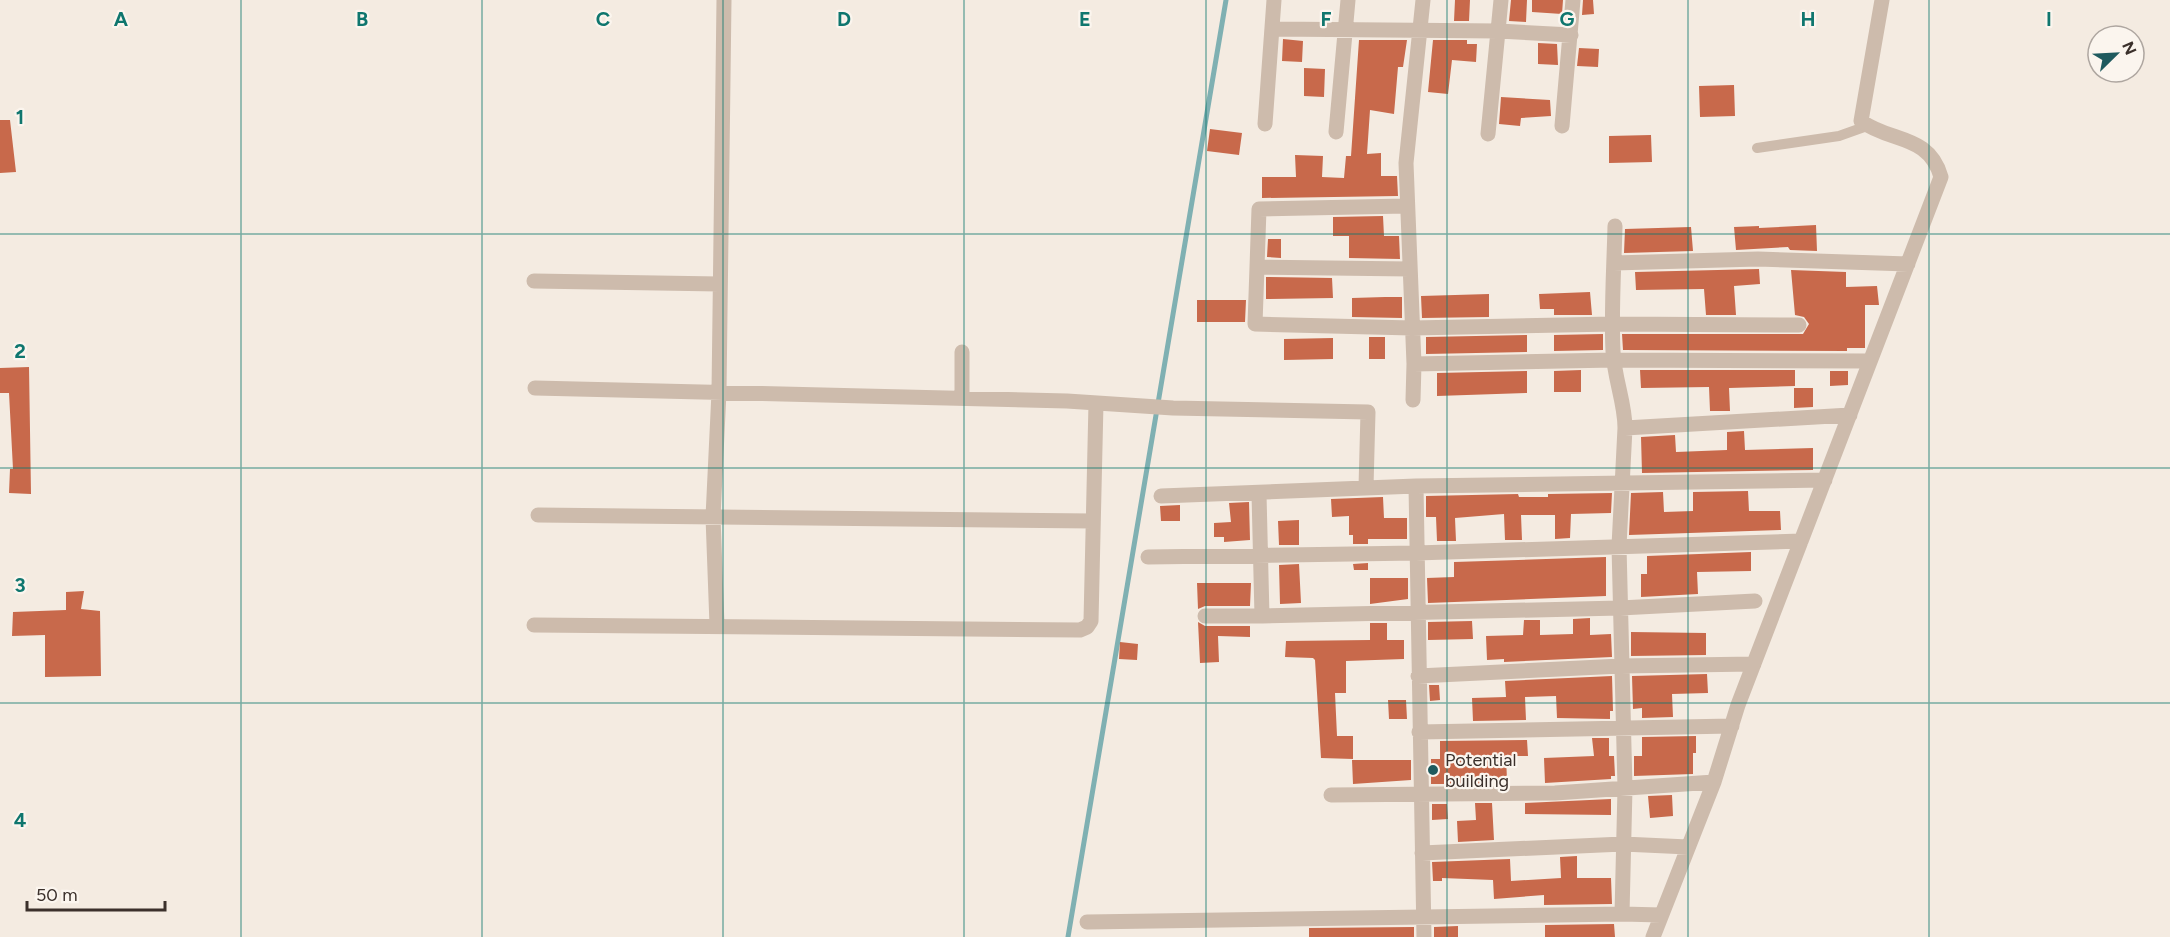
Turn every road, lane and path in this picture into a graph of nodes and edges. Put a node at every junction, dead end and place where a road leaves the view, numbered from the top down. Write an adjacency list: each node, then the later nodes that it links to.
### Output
1 (724, 0): 26 (street)
2 (1274, 0): 8 (street)
3 (1348, 0): 9 (street)
4 (1423, 0): 10 (street)
5 (1501, 0): 11 (street)
6 (1573, 0): 12 (street)
7 (1882, 0): 15 (street)
8 (1274, 29): 9 (street); 13 (street)
9 (1346, 31): 10 (street); 16 (street)
10 (1420, 31): 11 (street); 19 (street)
11 (1499, 31): 12 (street); 17 (street)
12 (1571, 35): 14 (street)
13 (1265, 124)
14 (1562, 126)
15 (1867, 126): 18 (lane); 22 (street)
16 (1336, 132)
17 (1488, 134)
18 (1757, 148)
19 (1406, 206): 23 (street); 24 (street)
20 (1615, 226): 21 (street)
21 (1614, 263): 22 (street); 27 (street)
22 (1908, 264): 32 (street)
23 (1257, 267): 24 (street); 29 (street)
24 (1410, 269): 29 (street)
25 (534, 281): 26 (street)
26 (719, 284): 35 (street)
27 (1613, 324): 28 (street); 29 (street); 31 (street)
28 (1799, 325)
29 (1412, 328): 33 (street)
30 (962, 352): 36 (street)
31 (1614, 360): 32 (street); 33 (street); 40 (street)
32 (1870, 361): 39 (street)
33 (1414, 364): 37 (street)
34 (535, 388): 35 (street)
35 (719, 392): 36 (street); 48 (street)
36 (962, 398): 38 (street)
37 (1413, 400)
38 (1096, 403): 44 (street); 49 (street)
39 (1850, 415): 40 (street); 41 (street)
40 (1625, 428): 42 (street)
41 (1825, 480): 42 (street); 50 (street)
42 (1622, 482): 43 (street); 51 (street)
43 (1416, 486): 44 (street); 52 (street)
44 (1366, 487): 45 (street)
45 (1259, 494): 46 (street); 53 (street)
46 (1161, 496)
47 (538, 514): 48 (street)
48 (713, 517): 49 (street); 61 (street)
49 (1094, 521): 61 (street)
50 (1802, 541): 51 (street); 62 (street)
51 (1619, 546): 52 (street); 56 (street)
52 (1416, 553): 53 (street); 57 (street)
53 (1262, 555): 54 (street); 59 (street)
54 (1148, 557)
55 (1755, 601): 56 (street)
56 (1620, 608): 57 (street); 63 (street)
57 (1417, 614): 59 (street); 64 (street)
58 (1205, 616): 59 (street)
59 (1262, 616)
60 (534, 625): 61 (street)
61 (717, 625)
62 (1754, 664): 63 (street); 65 (street)
63 (1621, 666): 64 (street); 66 (street)
64 (1418, 676): 67 (street)
65 (1732, 726): 66 (street); 68 (street)
66 (1623, 727): 67 (street); 69 (street)
67 (1419, 732): 70 (street)
68 (1714, 782): 69 (street); 73 (street)
69 (1625, 788): 70 (street); 72 (street)
70 (1420, 794): 71 (street); 74 (street)
71 (1331, 795)
72 (1623, 844): 73 (street); 74 (street); 75 (street)
73 (1688, 847): 76 (street)
74 (1422, 853): 77 (street)
75 (1622, 914): 76 (street); 77 (street)
76 (1661, 915): 80 (street)
77 (1423, 917): 78 (street); 79 (street)
78 (1087, 922)
79 (1424, 937)
80 (1653, 937)

